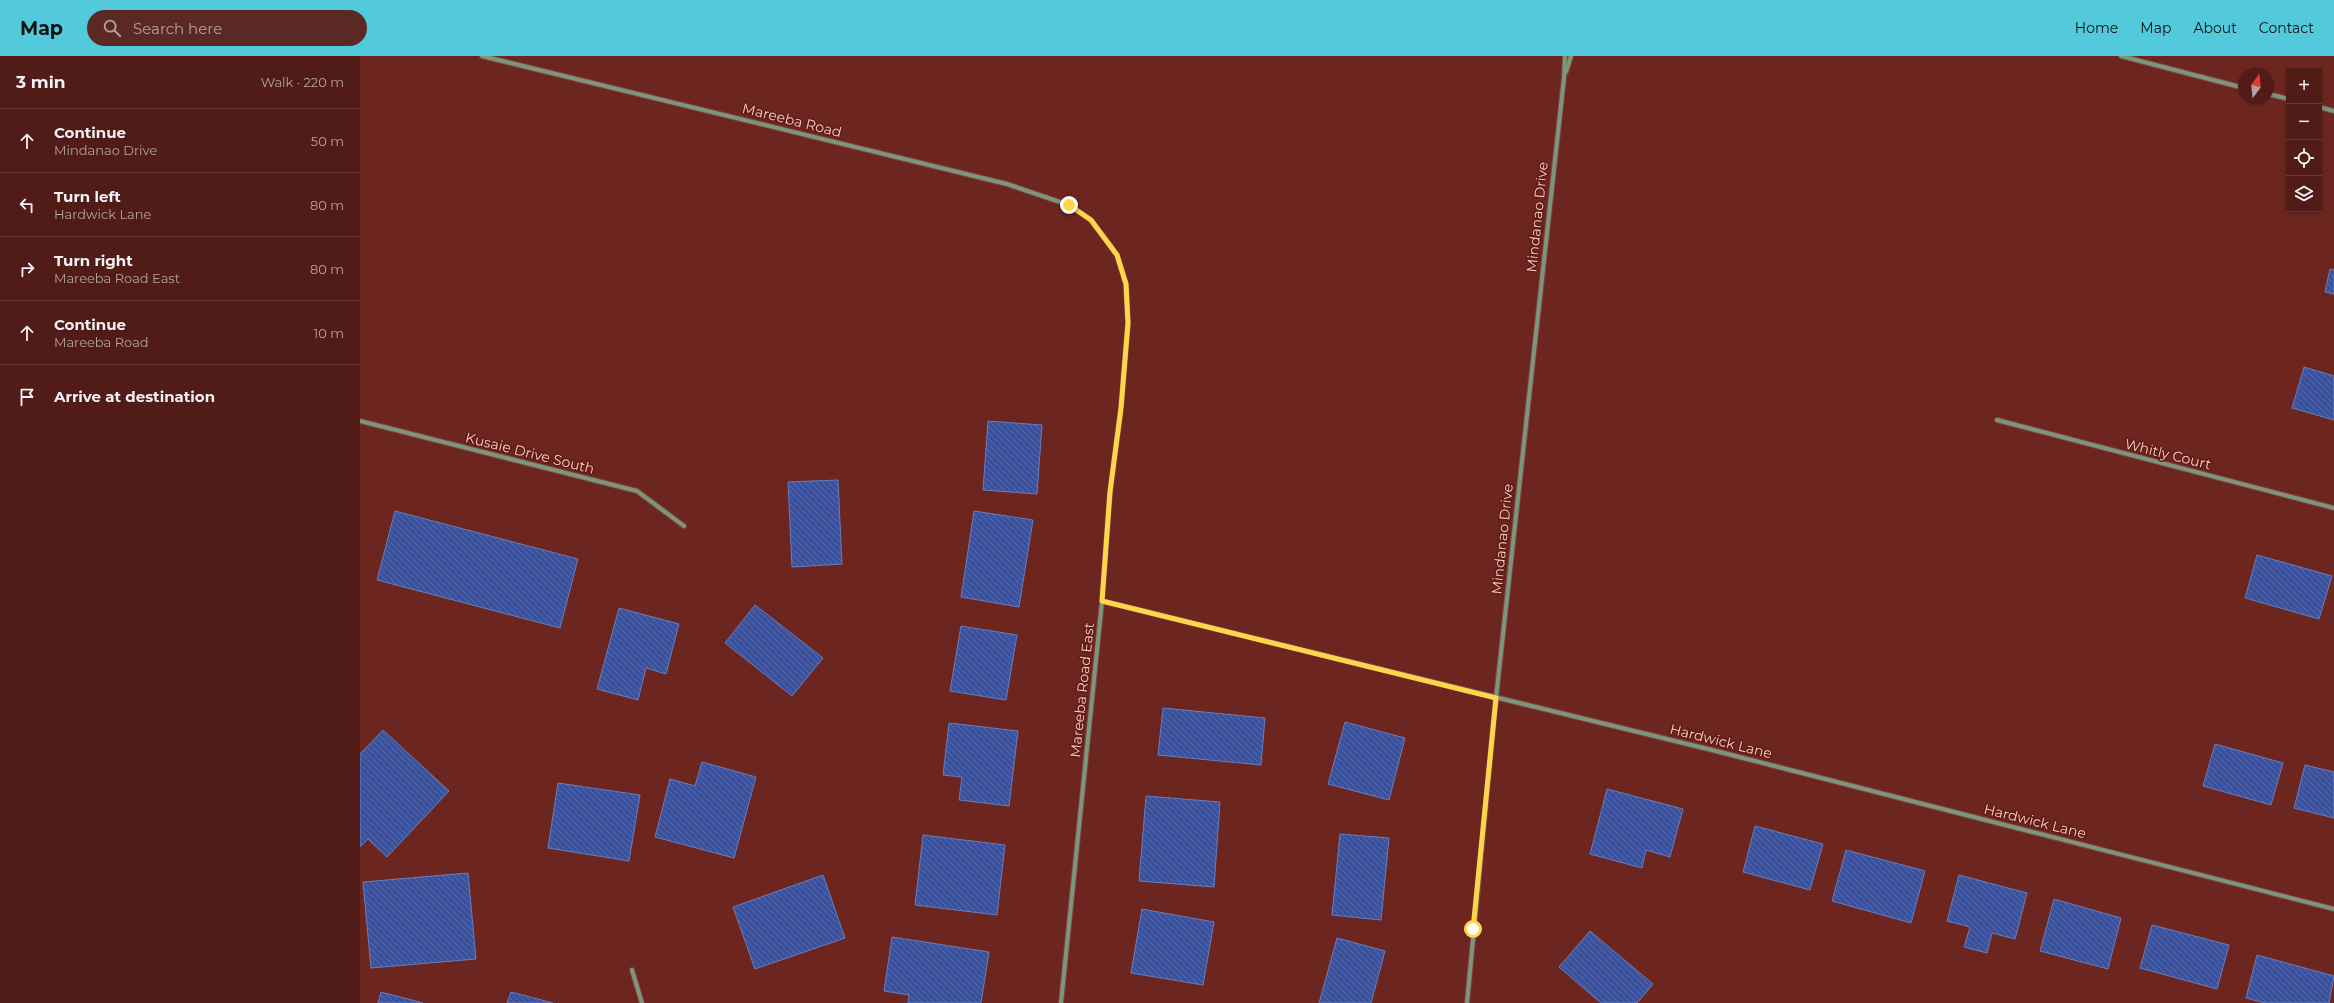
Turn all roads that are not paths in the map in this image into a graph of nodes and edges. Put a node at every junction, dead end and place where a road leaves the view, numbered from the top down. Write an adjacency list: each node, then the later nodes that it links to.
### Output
1 (482, 56): 11 (street, Mareeba Road)
2 (1565, 56): 5 (street, Mindanao Drive)
3 (1571, 56): 5 (street, Mindanao Drive)
4 (2121, 56): 6 (street)
5 (1564, 78): 17 (street, Mindanao Drive)
6 (2238, 86)
7 (2274, 95): 8 (street)
8 (2286, 98)
9 (2322, 108): 10 (street)
10 (2334, 111)
11 (1091, 220): 16 (street, Mareeba Road East)
12 (1997, 420): 14 (street, Whitly Court)
13 (360, 421): 15 (street, Kusaie Drive South)
14 (2334, 508)
15 (684, 526)
16 (1102, 601): 17 (street, Hardwick Lane); 21 (street, Mareeba Road East)
17 (1496, 698): 18 (street, Hardwick Lane); 22 (street, Mindanao Drive)
18 (2334, 909)
19 (632, 970): 20 (street)
20 (642, 1003)
21 (1061, 1003)
22 (1467, 1003)

